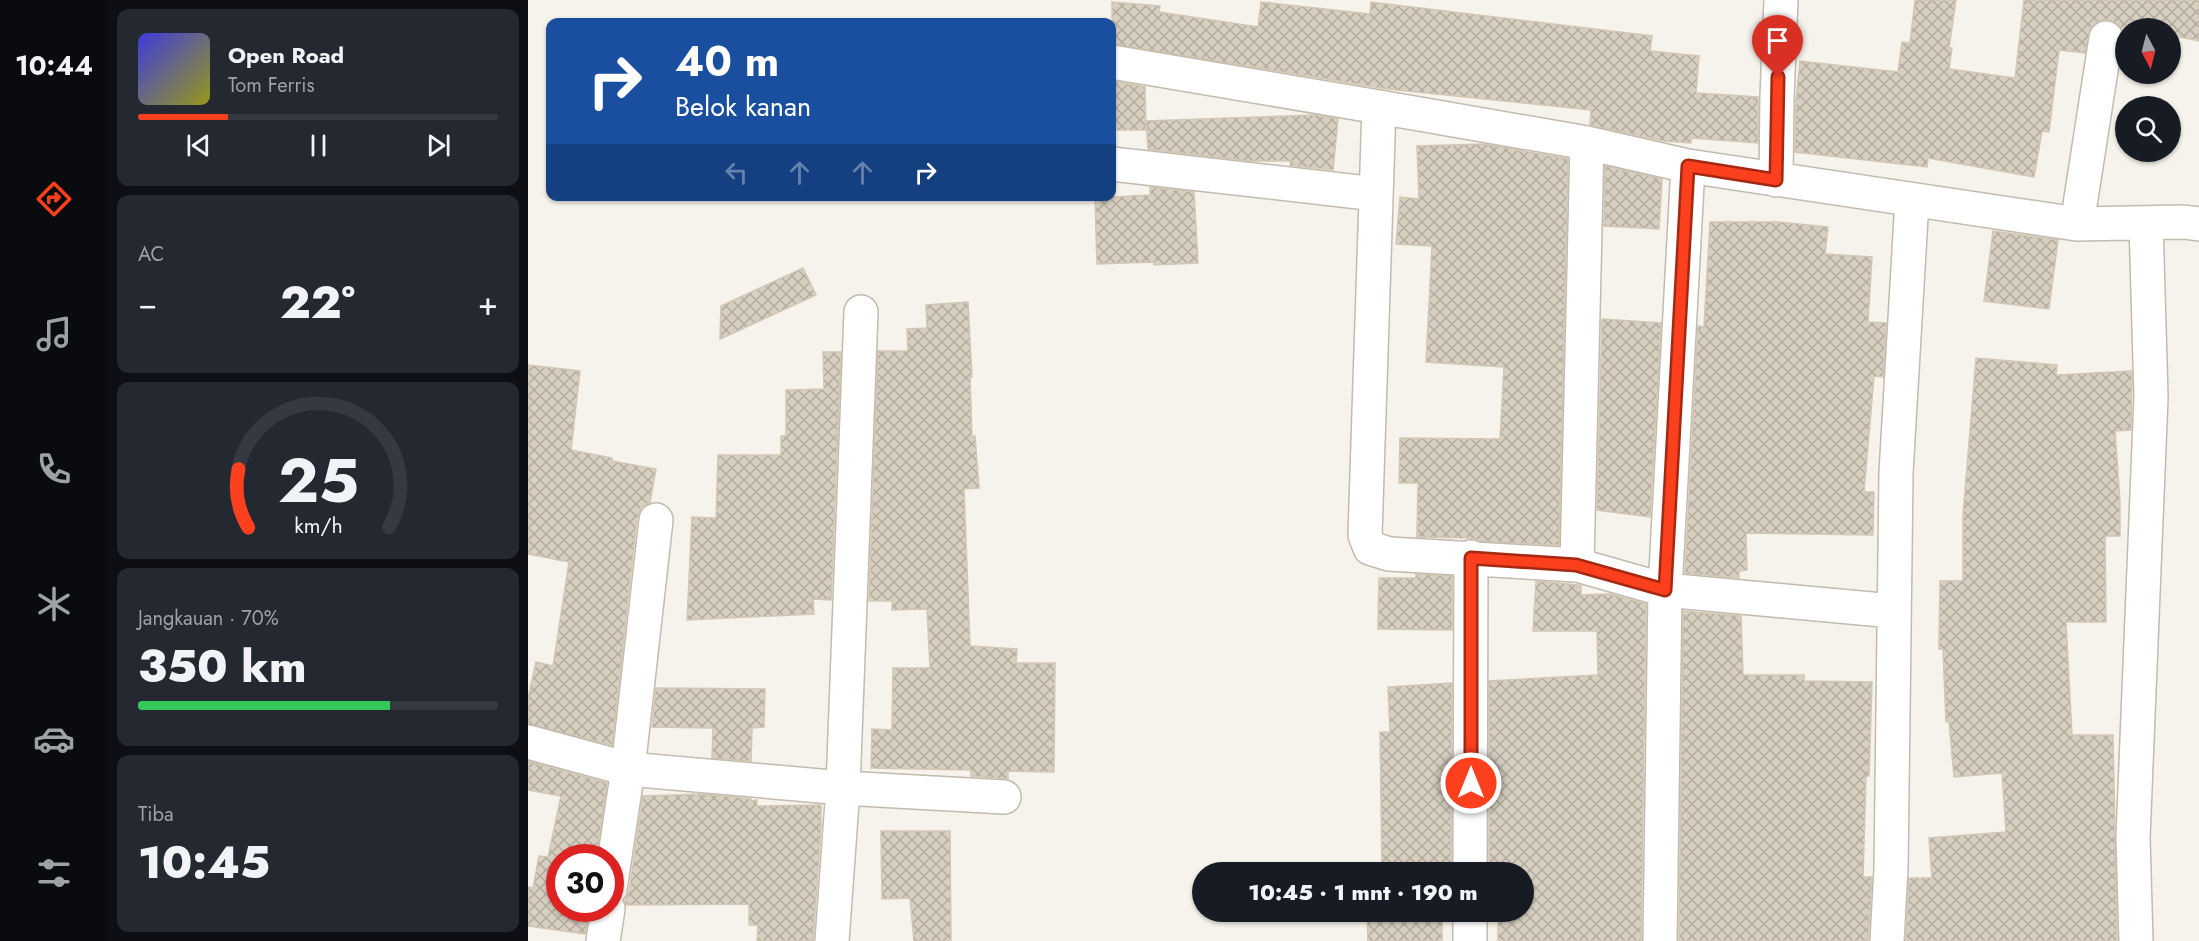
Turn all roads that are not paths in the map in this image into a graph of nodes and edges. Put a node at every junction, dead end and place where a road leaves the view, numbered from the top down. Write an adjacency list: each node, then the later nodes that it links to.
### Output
1 (1781, 0): 8 (street)
2 (2106, 38): 12 (street)
3 (1116, 63): 4 (street)
4 (1379, 106): 5 (street); 9 (street)
5 (1587, 143): 7 (street); 17 (street)
6 (1116, 164): 9 (street)
7 (1688, 166): 8 (street); 18 (street)
8 (1776, 180): 10 (street)
9 (1376, 195): 16 (street)
10 (1912, 200): 12 (street); 19 (street)
11 (2146, 223): 12 (street); 13 (street); 33 (street)
12 (2077, 224)
13 (2199, 224)
14 (861, 312): 22 (street)
15 (656, 520): 21 (street)
16 (1471, 558): 17 (street); 25 (street)
17 (1576, 565): 18 (street)
18 (1665, 590): 19 (street); 31 (street)
19 (1893, 611): 32 (street)
20 (528, 742): 21 (street)
21 (628, 769): 22 (street); 24 (street)
22 (843, 788): 23 (street); 29 (street)
23 (1004, 797)
24 (617, 844)
25 (1470, 862)
26 (606, 922): 28 (street)
27 (1470, 922): 30 (street)
28 (603, 941)
29 (832, 941)
30 (1470, 941)
31 (1660, 941)
32 (1887, 941)
33 (2136, 941)

